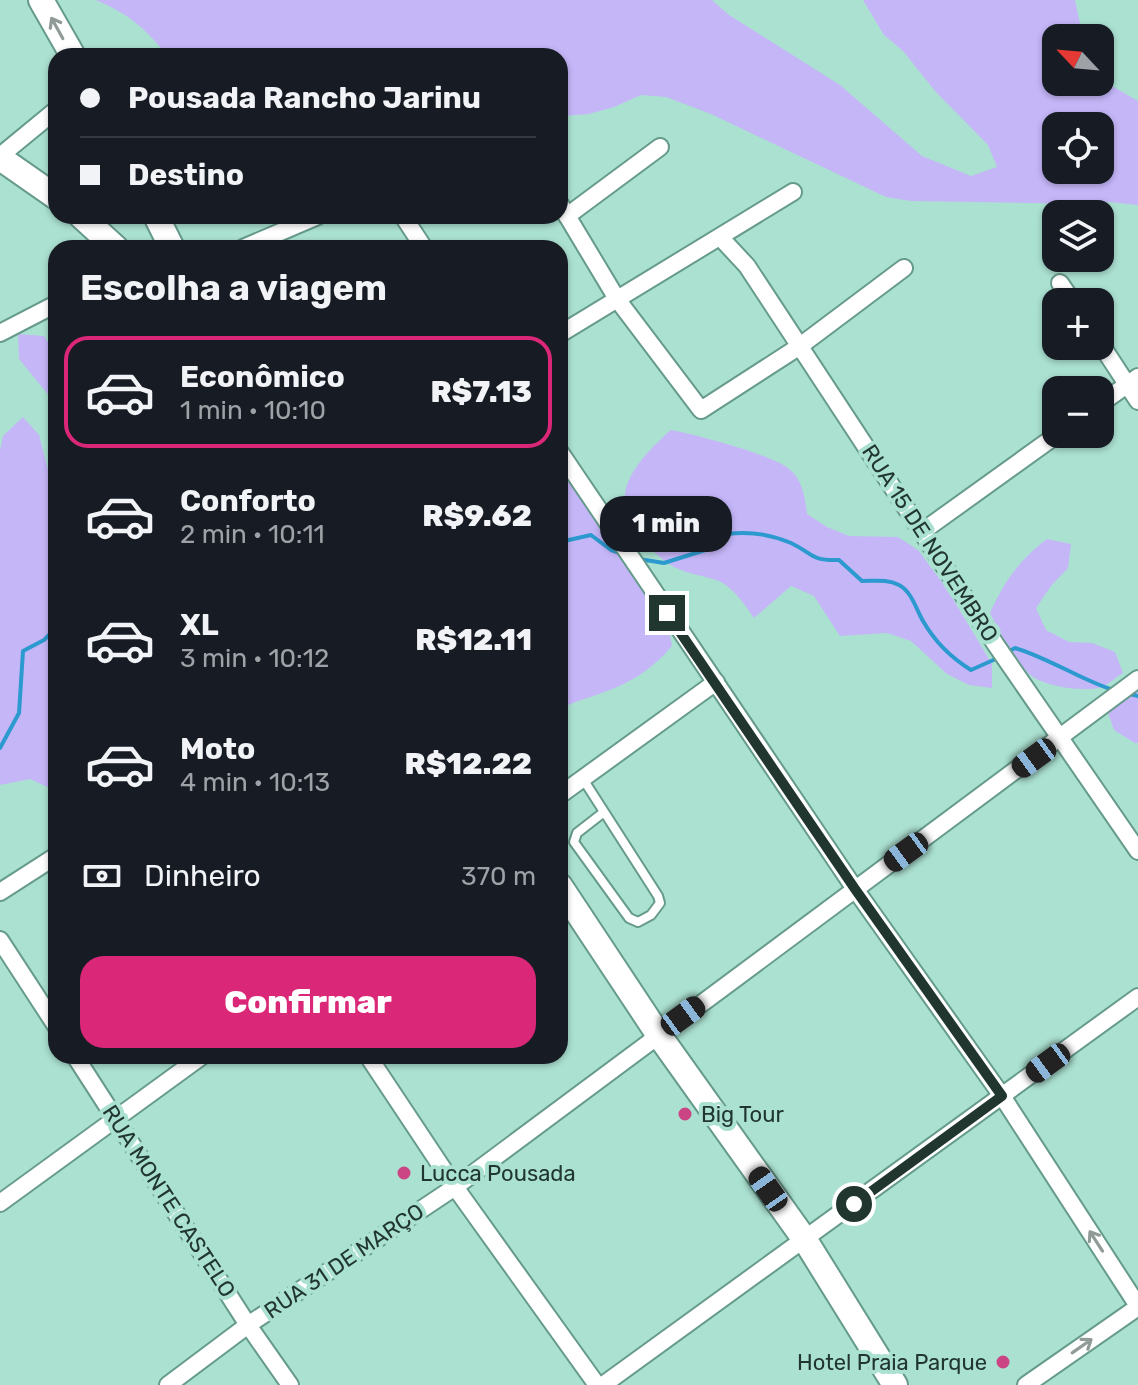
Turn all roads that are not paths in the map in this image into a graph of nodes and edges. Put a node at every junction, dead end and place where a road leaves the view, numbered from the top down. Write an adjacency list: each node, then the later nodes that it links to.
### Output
1 (41, 0): 2 (main road, one-way to 1)
2 (68, 48)
3 (48, 117): 5 (street)
4 (660, 147): 8 (street)
5 (0, 157): 6 (main road)
6 (48, 191)
7 (793, 192): 12 (street)
8 (568, 207)
9 (568, 218): 18 (street)
10 (90, 224): 13 (main road)
11 (299, 224): 14 (street)
12 (720, 237): 18 (street); 22 (street, RUA 15 DE NOVEMBRO)
13 (107, 240)
14 (262, 240)
15 (904, 268): 22 (street)
16 (1060, 283): 17 (street)
17 (1063, 288)
18 (617, 299): 20 (street); 22 (street)
19 (48, 308): 21 (street)
20 (568, 329)
21 (0, 333)
22 (800, 346): 29 (street, RUA 15 DE NOVEMBRO)
23 (1114, 359): 24 (street)
24 (1133, 381): 25 (street); 26 (street)
25 (1114, 394)
26 (1138, 401)
27 (1042, 445): 29 (street)
28 (568, 464): 30 (street)
29 (923, 531): 32 (street, RUA 15 DE NOVEMBRO)
30 (716, 682): 33 (street); 38 (street)
31 (1134, 682): 32 (street, RUA 31 DE MARÇO)
32 (1060, 739): 36 (street, RUA 15 DE NOVEMBRO); 38 (street, RUA 31 DE MARÇO)
33 (583, 779): 34 (street); 35 (lane)
34 (568, 789)
35 (604, 812): 35 (lane)
36 (1138, 851)
37 (48, 861): 39 (street)
38 (855, 889): 44 (street, RUA 31 DE MARÇO); 48 (street)
39 (0, 892)
40 (568, 898): 44 (main road)
41 (0, 940): 43 (street)
42 (1138, 997): 48 (street)
43 (48, 1014)
44 (658, 1034): 50 (street, RUA 31 DE MARÇO); 52 (main road)
45 (80, 1064): 49 (street, RUA MONTE CASTELO)
46 (191, 1064): 49 (street)
47 (373, 1064): 50 (street)
48 (1002, 1096): 52 (street); 53 (street, one-way to 48)
49 (116, 1119): 51 (street); 54 (street, RUA MONTE CASTELO)
50 (455, 1187): 54 (street, RUA 31 DE MARÇO); 57 (street)
51 (0, 1203)
52 (805, 1240): 57 (street); 58 (main road)
53 (1138, 1307): 59 (street, one-way to 53)
54 (248, 1325): 55 (street, RUA 31 DE MARÇO); 56 (street, RUA MONTE CASTELO)
55 (168, 1385)
56 (290, 1385)
57 (600, 1385)
58 (895, 1385)
59 (1026, 1385)

